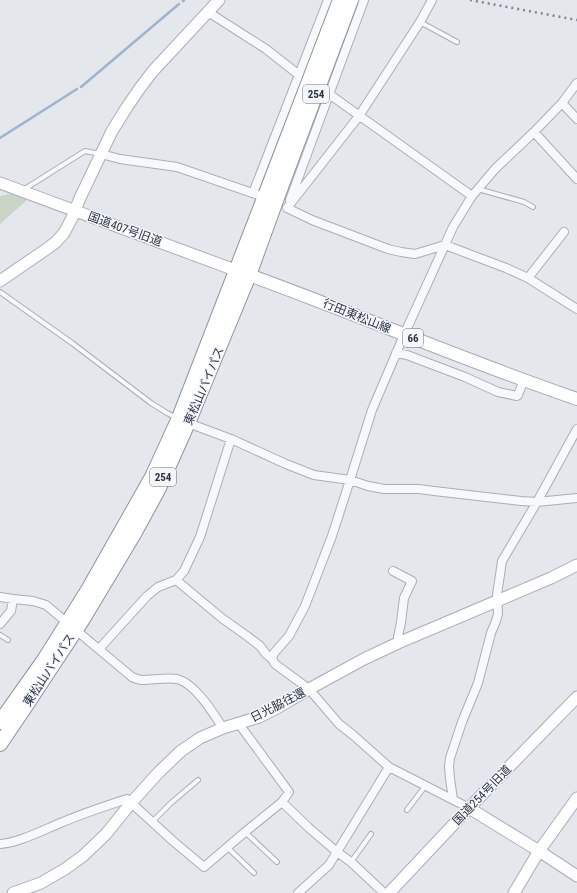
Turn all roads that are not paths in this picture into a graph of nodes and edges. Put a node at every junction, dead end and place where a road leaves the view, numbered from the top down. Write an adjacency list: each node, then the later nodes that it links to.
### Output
1 (219, 0): 7 (street)
2 (328, 0): 10 (street)
3 (340, 0): 20 (highway, 東松山バイパス / 254, bridge)
4 (351, 0): 20 (highway, 東松山バイパス / 254, bridge)
5 (364, 0): 12 (street)
6 (432, 0): 8 (street)
7 (208, 12): 10 (street); 17 (street)
8 (420, 22): 9 (lane); 14 (street)
9 (457, 42)
10 (299, 75): 12 (street); 24 (street)
11 (577, 83): 13 (street)
12 (329, 94): 14 (street); 24 (street)
13 (562, 103): 15 (street); 16 (street)
14 (359, 116): 23 (street); 24 (street)
15 (577, 119)
16 (534, 132): 18 (street); 21 (street)
17 (101, 154): 22 (lane); 24 (street); 26 (street)
18 (577, 179)
19 (0, 183): 22 (street, 国道407号旧道)
20 (276, 185): 24 (highway, 東松山バイパス / 254)
21 (478, 189): 23 (street); 25 (lane)
22 (22, 191): 26 (street, 国道407号旧道)
23 (472, 196): 28 (street)
24 (270, 201): 28 (street); 29 (highway, 東松山バイパス / 254)
25 (533, 207)
26 (76, 211): 29 (street, 国道407号旧道); 31 (street)
27 (564, 232): 30 (street)
28 (445, 245): 30 (street); 34 (street)
29 (243, 273): 34 (main road, 行田東松山線 / 66); 38 (highway, 東松山バイパス / 254)
30 (528, 278): 33 (street)
31 (0, 281)
32 (0, 292): 38 (lane)
33 (577, 309)
34 (404, 335): 35 (street); 36 (main road, 行田東松山線 / 66)
35 (396, 353): 36 (street); 41 (street)
36 (524, 380): 37 (main road, 行田東松山線 / 66)
37 (577, 398)
38 (183, 421): 40 (street); 51 (highway, 東松山バイパス / 254)
39 (577, 429): 43 (street)
40 (231, 440): 41 (street); 46 (street)
41 (350, 480): 43 (street); 56 (street)
42 (577, 498): 43 (street)
43 (537, 502): 49 (street)
44 (577, 565): 49 (street, 日光脇往還)
45 (393, 571): 54 (street)
46 (176, 580): 55 (street); 56 (street)
47 (0, 597): 48 (street)
48 (13, 599): 50 (street); 51 (street)
49 (497, 601): 54 (street, 日光脇往還); 67 (street)
50 (0, 624)
51 (72, 626): 55 (street); 59 (highway, 東松山バイパス / 254); 62 (highway, 東松山バイパス / 254)
52 (0, 635): 53 (lane)
53 (8, 640)
54 (398, 643): 57 (street, 日光脇往還)
55 (99, 649): 61 (street)
56 (272, 659): 57 (street)
57 (309, 689): 60 (street, 日光脇往還); 63 (street)
58 (577, 698): 70 (street, 国道254号旧道)
59 (0, 722)
60 (238, 724): 61 (street, 日光脇往還); 68 (street)
61 (223, 728): 69 (street, 日光脇往還)
62 (0, 744)
63 (389, 767): 65 (street); 78 (street)
64 (198, 780): 72 (lane)
65 (426, 785): 67 (street); 71 (lane)
66 (577, 798): 77 (street)
67 (453, 799): 70 (street)
68 (282, 802): 73 (street); 78 (street)
69 (131, 803): 72 (street); 75 (street); 83 (street, 日光脇往還)
70 (469, 808): 77 (street); 86 (street, 国道254号旧道)
71 (407, 810)
72 (152, 822): 76 (street)
73 (245, 832): 76 (street); 79 (lane)
74 (371, 834): 80 (lane)
75 (0, 844)
76 (227, 847): 81 (lane)
77 (539, 851): 82 (street); 87 (street)
78 (337, 852): 80 (street); 84 (street)
79 (277, 862)
80 (351, 862): 85 (street)
81 (254, 873)
82 (577, 876)
83 (14, 893)
84 (298, 893)
85 (384, 893)
86 (389, 893)
87 (514, 893)

